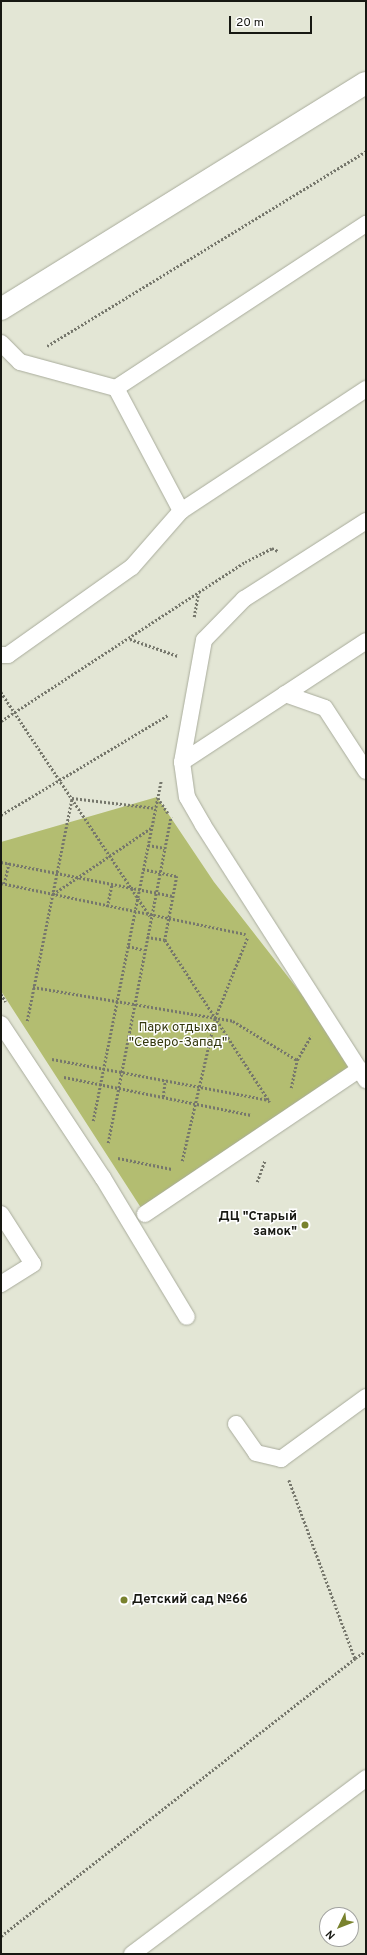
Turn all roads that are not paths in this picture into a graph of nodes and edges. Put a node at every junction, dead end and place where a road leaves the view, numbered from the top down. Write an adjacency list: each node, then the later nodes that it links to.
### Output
1 (366, 83): 3 (main road)
2 (366, 224): 5 (lane)
3 (1, 309)
4 (1, 343): 5 (lane)
5 (116, 388): 7 (lane)
6 (366, 388): 7 (lane)
7 (181, 511): 10 (lane)
8 (366, 521): 12 (lane)
9 (366, 641): 11 (lane)
10 (1, 655)
11 (285, 694): 12 (lane); 13 (lane)
12 (182, 762): 15 (lane)
13 (366, 771)
14 (1, 1024): 19 (lane)
15 (363, 1074): 17 (lane)
16 (1, 1214): 18 (lane)
17 (145, 1214)
18 (1, 1284)
19 (187, 1317)
20 (366, 1397): 21 (lane)
21 (236, 1424)
22 (366, 1778): 23 (lane)
23 (132, 1954)

